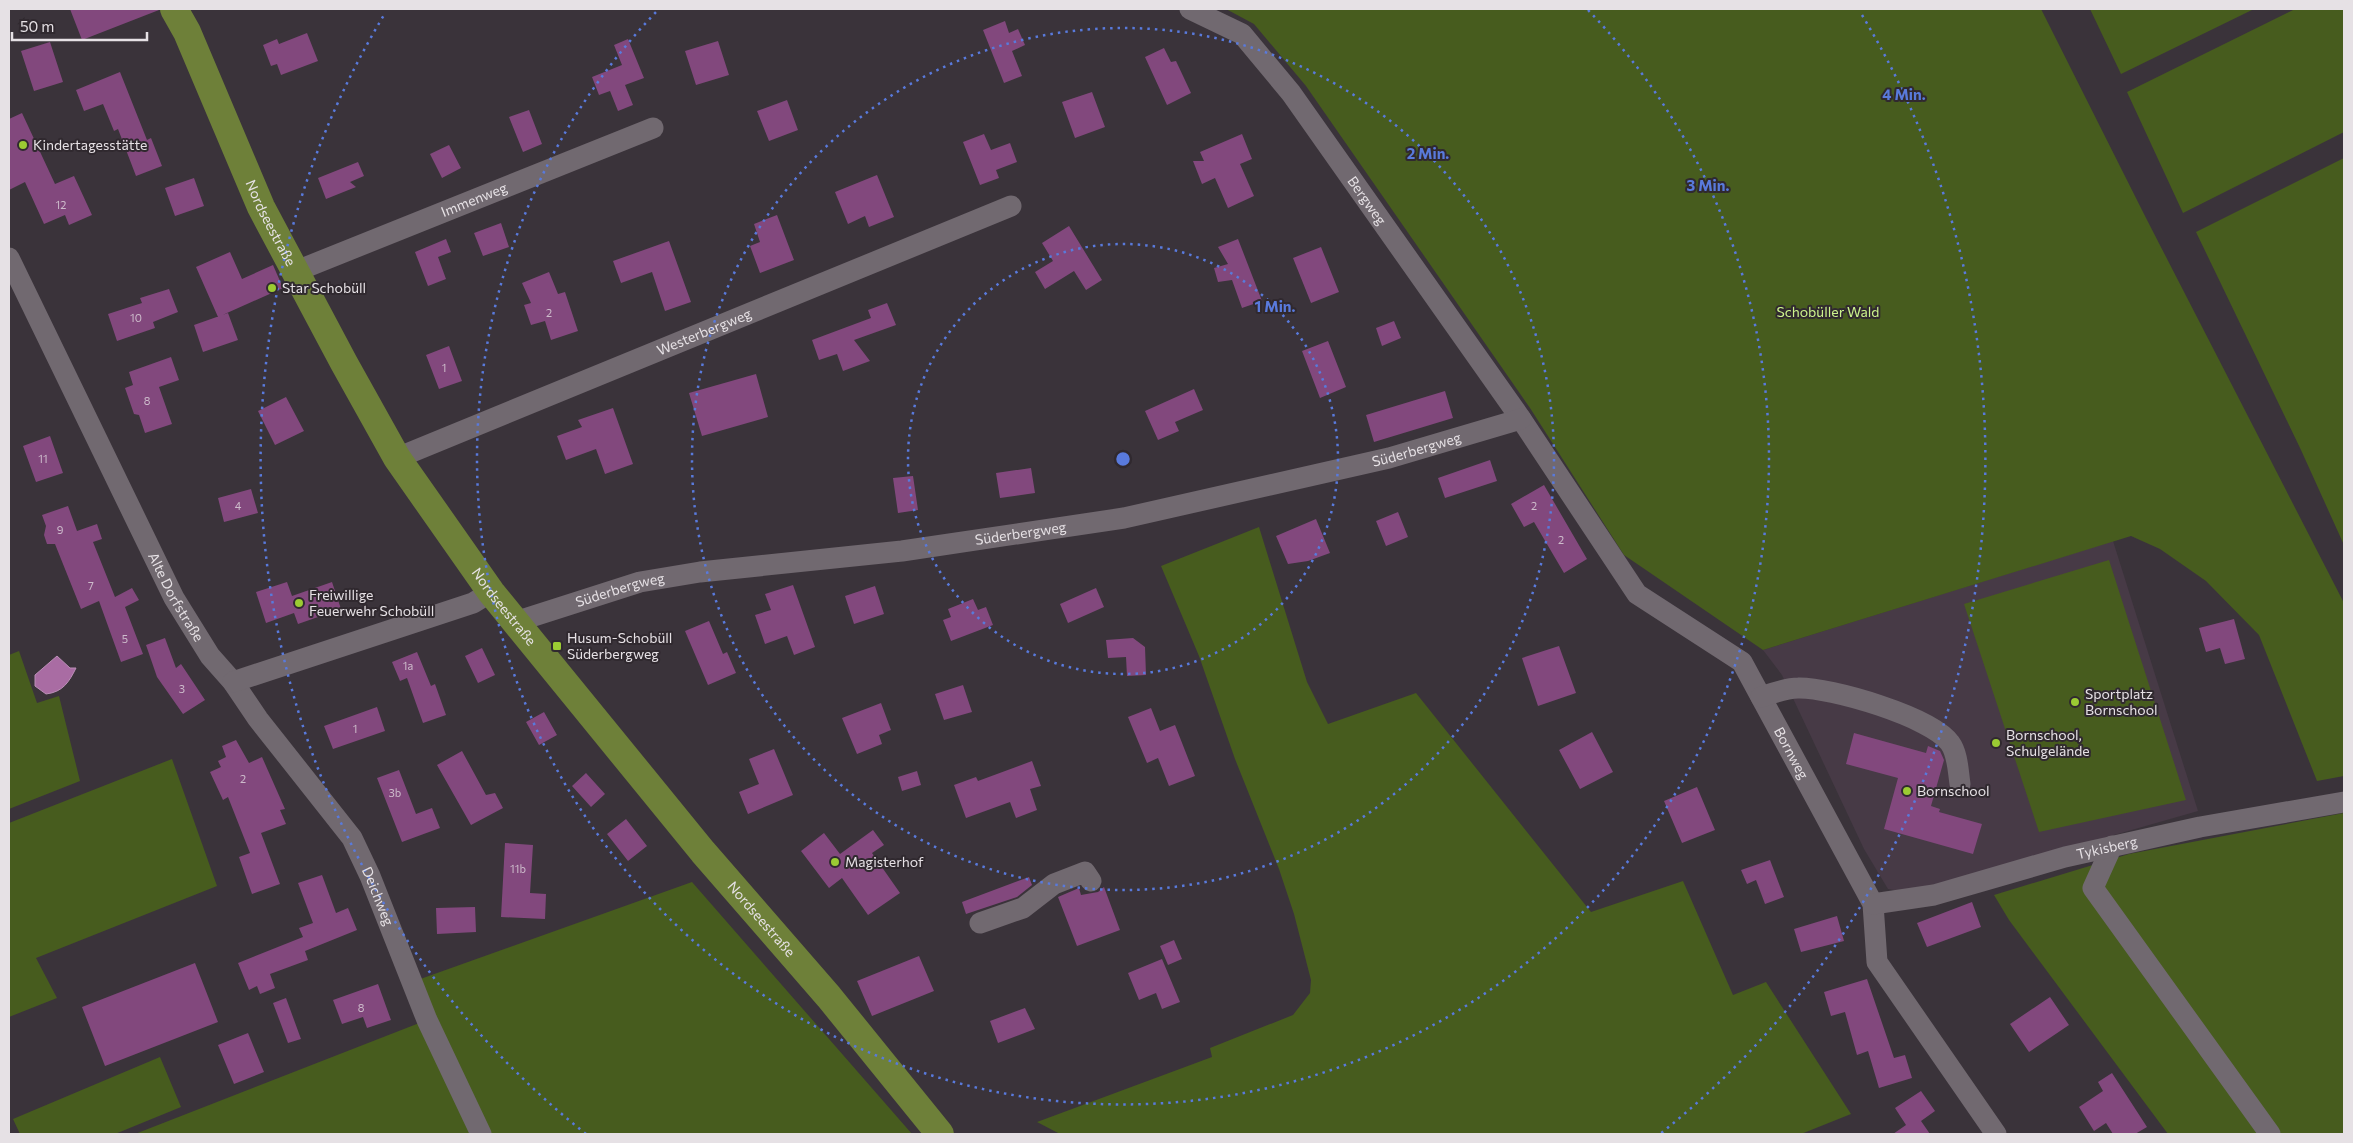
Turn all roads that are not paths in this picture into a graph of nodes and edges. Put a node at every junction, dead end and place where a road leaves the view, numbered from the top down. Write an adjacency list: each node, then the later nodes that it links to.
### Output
1 (174, 9): 6 (main road, Nordseestraße)
2 (1190, 9): 7 (street, Bergweg)
3 (654, 128): 6 (street, Immenweg)
4 (1012, 206): 8 (street, Westerbergweg)
5 (9, 258): 11 (street, Alte Dorfstraße)
6 (294, 272): 8 (main road, Nordseestraße)
7 (1521, 419): 10 (street, Süderbergweg); 12 (street, Bornweg)
8 (397, 458): 9 (main road, Nordseestraße)
9 (491, 592): 10 (main road, Nordseestraße); 11 (street)
10 (515, 622): 20 (main road, Nordseestraße)
11 (233, 682): 19 (street, Deichweg)
12 (1761, 697): 13 (street); 17 (street, Bornweg)
13 (1960, 784)
14 (2344, 802): 15 (street, Tykisberg)
15 (2112, 846): 17 (street, Tykisberg); 22 (street)
16 (1091, 881): 18 (street)
17 (1873, 904): 21 (street, Bornweg)
18 (980, 922)
19 (481, 1134)
20 (940, 1134)
21 (1996, 1134)
22 (2270, 1134)

